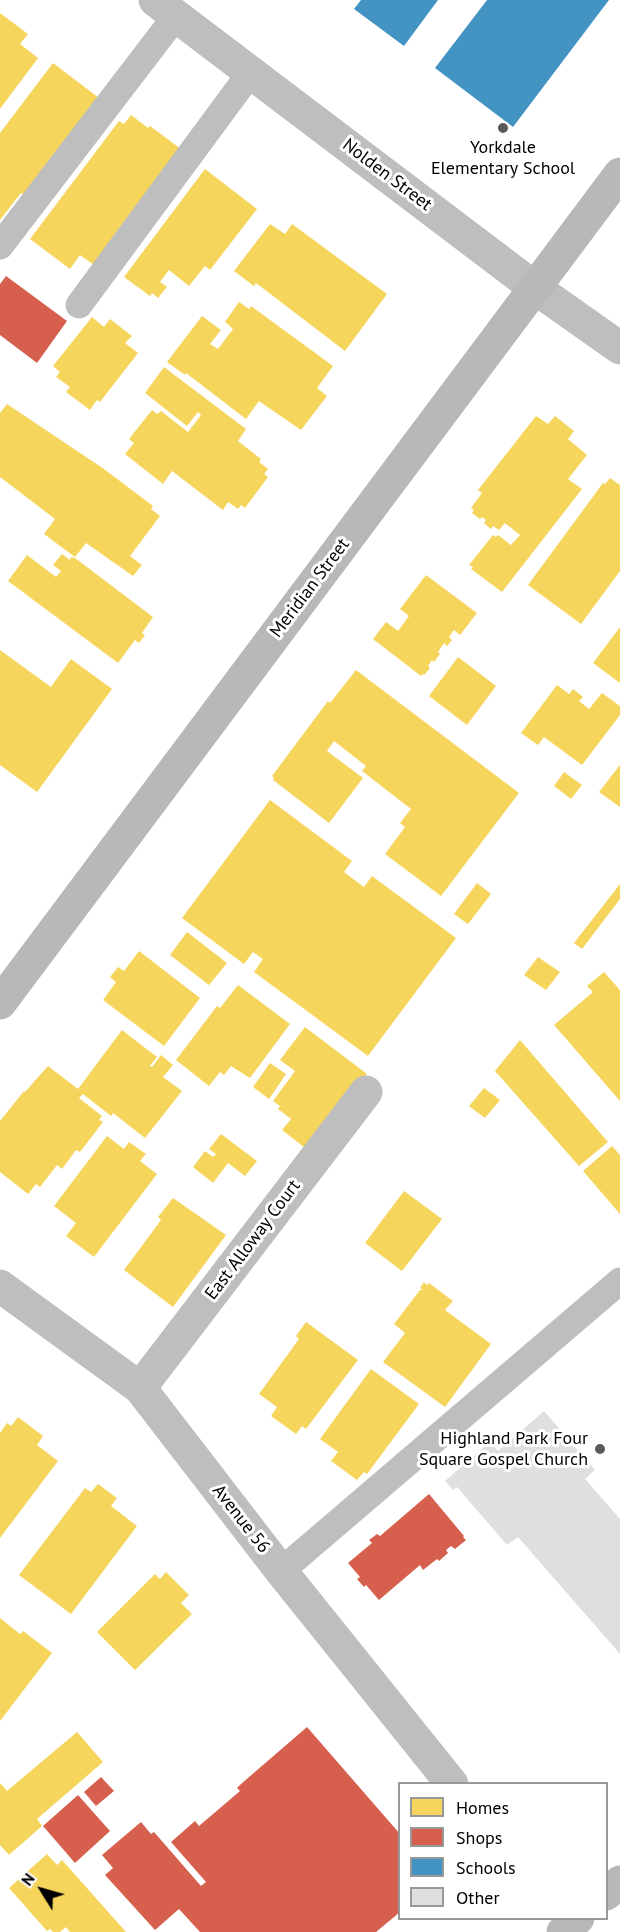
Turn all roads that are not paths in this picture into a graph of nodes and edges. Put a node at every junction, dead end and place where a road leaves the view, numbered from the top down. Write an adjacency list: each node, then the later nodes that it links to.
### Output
1 (166, 8): 2 (street, Nolden Street); 4 (lane)
2 (251, 72): 5 (street, Nolden Street); 6 (lane)
3 (620, 174): 5 (street, Meridian Street)
4 (0, 246)
5 (535, 288): 7 (street, Nolden Street); 8 (street, Meridian Street)
6 (79, 305)
7 (620, 348)
8 (0, 1003)
9 (366, 1092): 12 (street, East Alloway Court)
10 (620, 1281): 13 (lane)
11 (0, 1286): 12 (street, Avenue 56)
12 (141, 1389): 13 (street, Avenue 56)
13 (281, 1571): 14 (street, Avenue 56)
14 (450, 1782)
15 (620, 1882): 16 (street)
16 (608, 1892)

